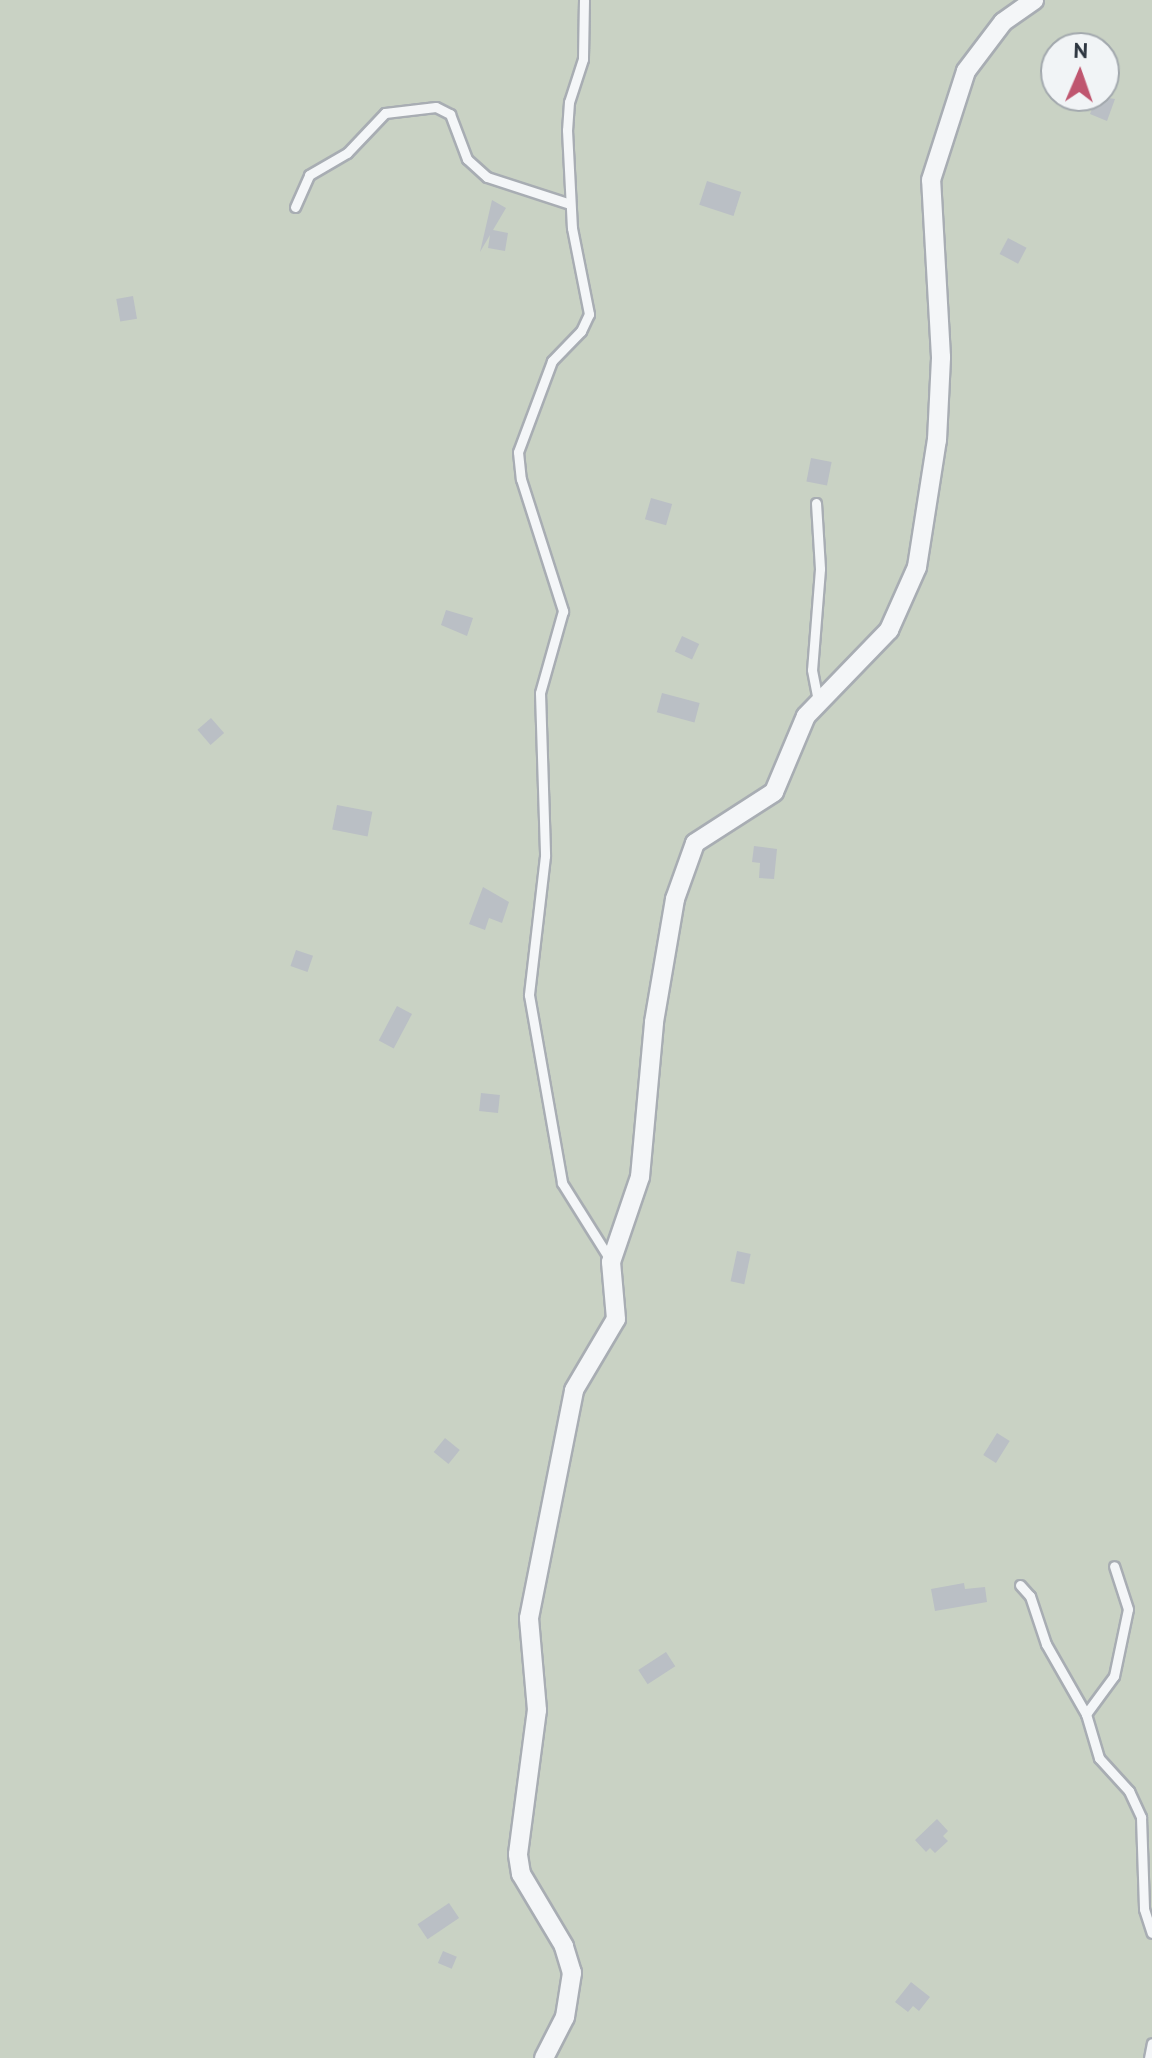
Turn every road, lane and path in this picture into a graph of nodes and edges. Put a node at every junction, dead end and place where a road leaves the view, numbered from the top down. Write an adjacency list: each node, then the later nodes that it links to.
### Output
1 (584, 0): 3 (lane)
2 (1034, 0): 6 (street)
3 (570, 204): 4 (lane); 7 (lane)
4 (295, 207)
5 (816, 503): 6 (lane)
6 (818, 702): 7 (street)
7 (611, 1262): 13 (street)
8 (1114, 1566): 10 (lane)
9 (1020, 1585): 10 (lane)
10 (1086, 1714): 11 (lane)
11 (1152, 1933)
12 (1152, 2043): 14 (lane)
13 (544, 2058)
14 (1149, 2058)

